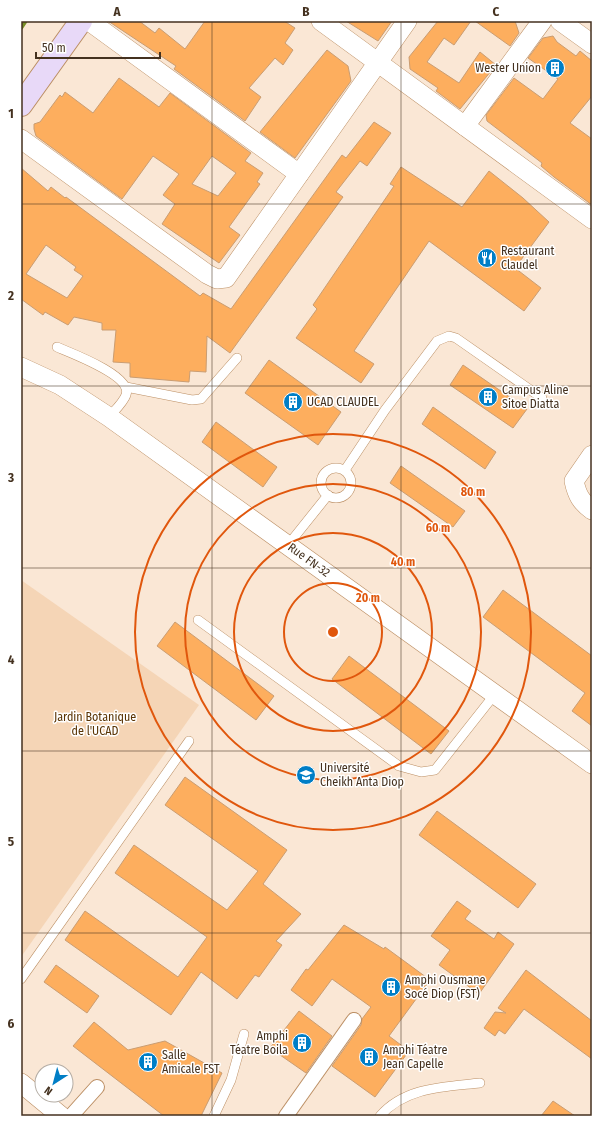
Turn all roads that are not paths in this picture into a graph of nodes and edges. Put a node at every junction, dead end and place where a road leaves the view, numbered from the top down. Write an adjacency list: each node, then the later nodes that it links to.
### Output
1 (81, 21): 9 (main road)
2 (90, 21): 12 (street)
3 (321, 21): 8 (street)
4 (407, 21): 8 (street)
5 (542, 21): 10 (street)
6 (560, 21): 7 (street)
7 (592, 44)
8 (378, 63): 10 (street); 12 (street)
9 (21, 105)
10 (465, 126): 13 (street)
11 (21, 139): 12 (street)
12 (299, 174)
13 (592, 219)
14 (57, 347): 17 (lane)
15 (236, 358): 17 (lane)
16 (21, 367): 19 (street, Rue FN-32)
17 (126, 387): 19 (lane)
18 (542, 398): 21 (lane)
19 (109, 417): 24 (street, Rue FN-32)
20 (592, 456): 23 (street)
21 (344, 470): 22 (lane); 22 (lane)
22 (328, 495): 24 (lane)
23 (592, 510)
24 (288, 545): 26 (street, Rue FN-32)
25 (198, 620): 26 (lane)
26 (495, 694): 28 (street, Rue FN-32)
27 (189, 741): 29 (lane)
28 (592, 764)
29 (21, 979)
30 (354, 1020): 38 (street)
31 (244, 1034): 37 (lane)
32 (21, 1083): 35 (street)
33 (480, 1083): 39 (lane)
34 (97, 1087): 36 (street)
35 (61, 1116)
36 (71, 1116)
37 (214, 1116)
38 (286, 1116)
39 (380, 1116)

